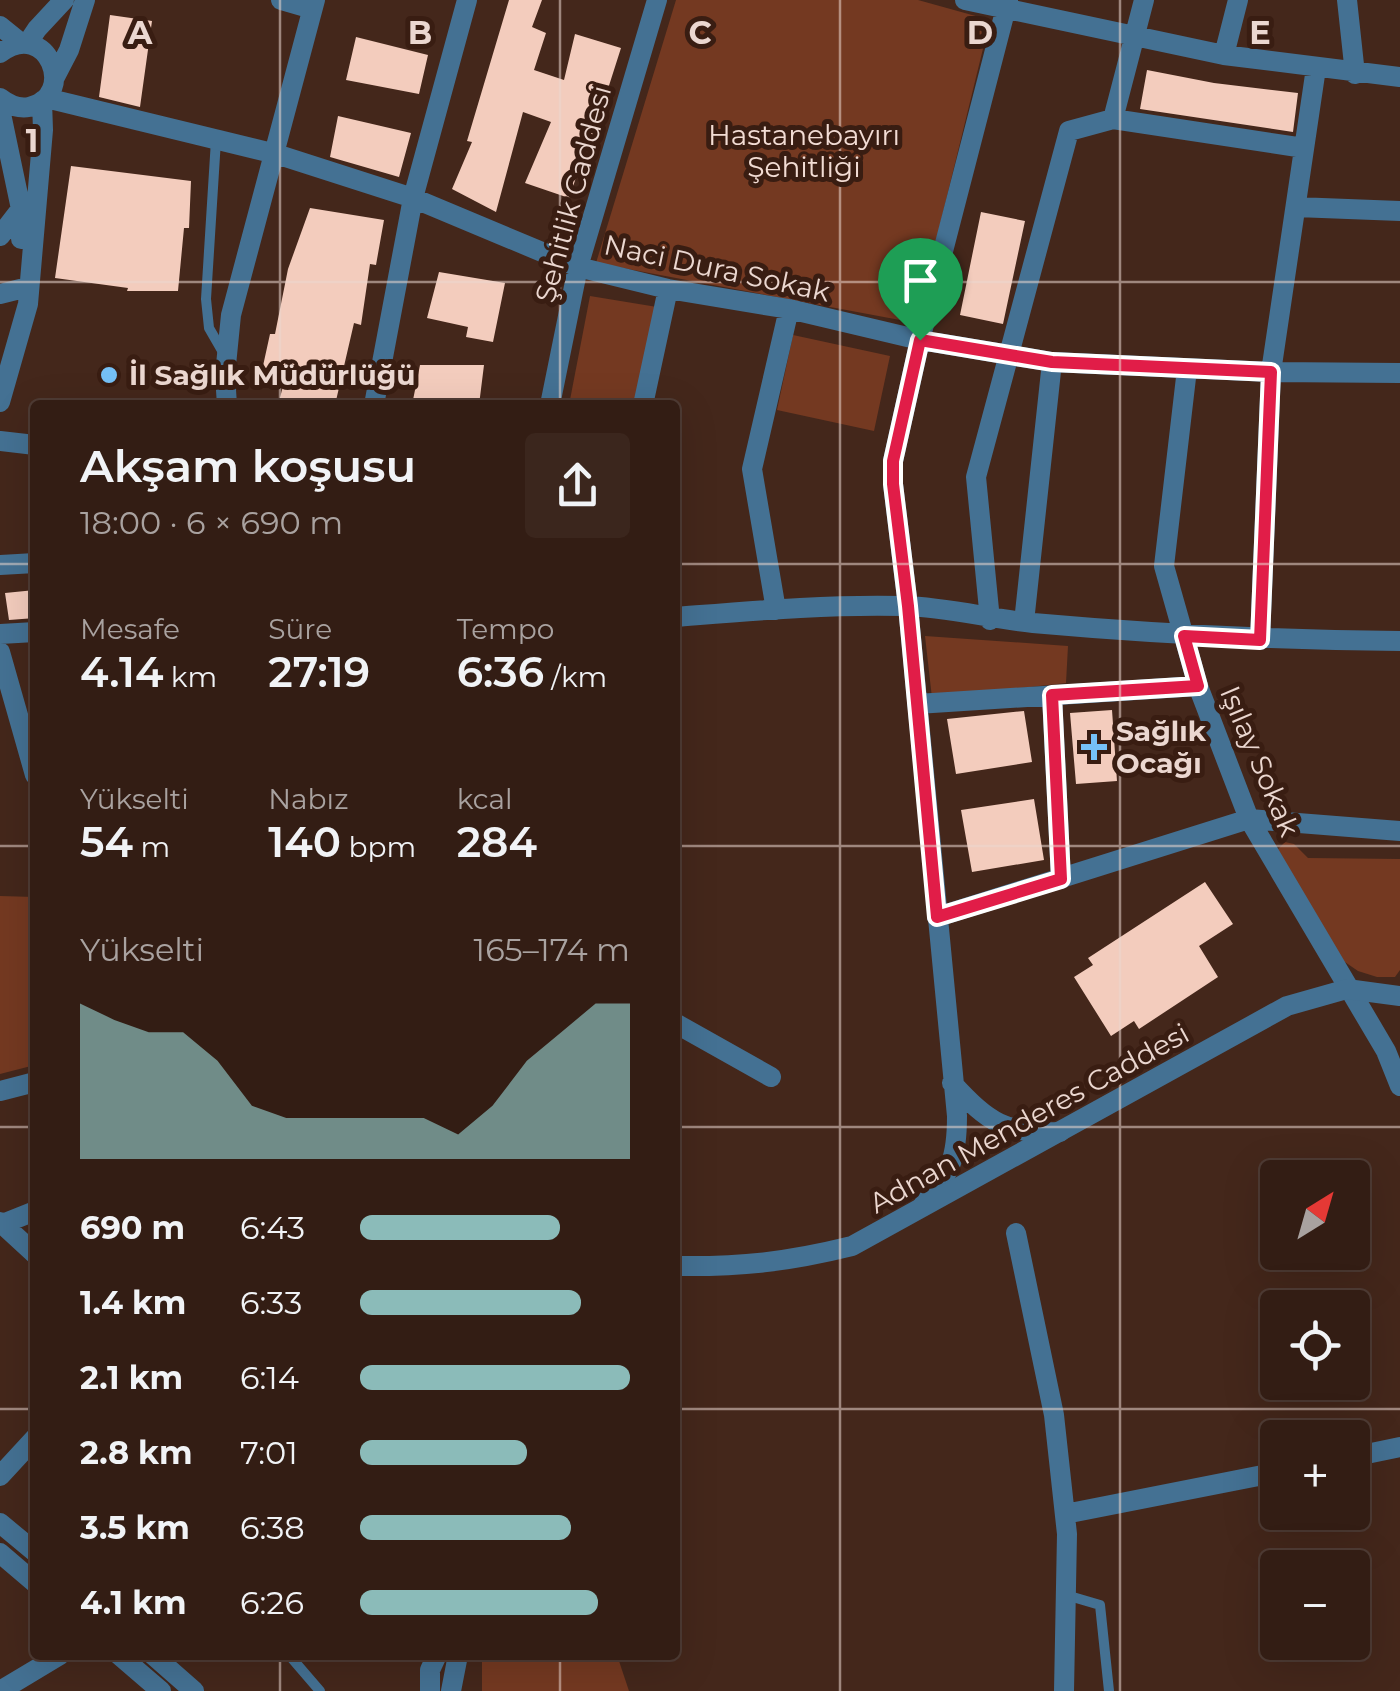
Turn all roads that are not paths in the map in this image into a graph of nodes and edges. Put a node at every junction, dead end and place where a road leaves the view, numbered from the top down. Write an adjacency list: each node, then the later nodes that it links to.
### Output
1 (64, 0): 14 (street)
2 (85, 0): 19 (street)
3 (281, 0): 10 (street)
4 (467, 0): 28 (street)
5 (657, 0): 33 (street, Şehitlik Caddesi)
6 (965, 0): 11 (street)
7 (1144, 0): 13 (street)
8 (1238, 0): 16 (street)
9 (1347, 0): 18 (street)
10 (313, 5): 27 (street)
11 (1006, 5): 13 (street); 37 (street)
12 (0, 26): 14 (street)
13 (1134, 36): 16 (street); 24 (street)
14 (24, 43): 15 (street); 19 (street)
15 (0, 53)
16 (1224, 55): 17 (street)
17 (1316, 68): 18 (street); 26 (street)
18 (1355, 74): 20 (street)
19 (55, 77): 22 (street)
20 (1400, 77)
21 (0, 98): 22 (street, Naci Dura Sokak)
22 (44, 100): 25 (street, Naci Dura Sokak); 35 (street)
23 (0, 110): 30 (street)
24 (1112, 119): 26 (street); 38 (street)
25 (216, 140): 27 (street, Naci Dura Sokak); 39 (lane)
26 (1304, 148): 29 (street)
27 (276, 154): 28 (street, Naci Dura Sokak); 39 (street)
28 (413, 198): 33 (street, Naci Dura Sokak); 45 (street)
29 (1296, 207): 31 (street); 42 (street)
30 (21, 209): 32 (street); 35 (street)
31 (1400, 211)
32 (0, 236)
33 (578, 267): 34 (street, Naci Dura Sokak); 46 (street, Şehitlik Caddesi)
34 (668, 289): 36 (street, Naci Dura Sokak); 47 (street)
35 (19, 294): 48 (street)
36 (789, 310): 37 (street, Naci Dura Sokak); 54 (street)
37 (920, 340): 38 (street, Naci Dura Sokak); 53 (street)
38 (1007, 356): 40 (street, Naci Dura Sokak); 56 (street)
39 (227, 360): 44 (street)
40 (1052, 362): 41 (street, Naci Dura Sokak); 57 (street)
41 (1187, 368): 42 (street, Naci Dura Sokak); 60 (street, Işılay Sokak)
42 (1271, 372): 43 (street, Naci Dura Sokak); 61 (street)
43 (1400, 373)
44 (226, 400)
45 (375, 400)
46 (551, 400)
47 (643, 400)
48 (0, 402)
49 (0, 442): 50 (street)
50 (30, 445)
51 (30, 563): 52 (street)
52 (0, 565)
53 (908, 606): 54 (street); 56 (street); 67 (street)
54 (776, 610): 55 (street)
55 (680, 617)
56 (990, 620): 57 (street)
57 (1024, 622): 60 (street)
58 (30, 632): 59 (street)
59 (0, 634)
60 (1184, 636): 61 (street); 65 (street, Işılay Sokak)
61 (1260, 640): 62 (street)
62 (1400, 640)
63 (0, 652): 64 (street)
64 (4, 680): 68 (street)
65 (1198, 686): 66 (street); 69 (street, Işılay Sokak)
66 (1052, 695): 67 (street); 71 (street)
67 (917, 704): 72 (street)
68 (30, 745)
69 (1249, 819): 70 (street); 71 (street); 73 (street, Işılay Sokak)
70 (1400, 831)
71 (1061, 879): 72 (street)
72 (937, 917): 78 (street)
73 (1347, 990): 74 (street, Adnan Menderes Caddesi); 79 (street, Işılay Sokak); 81 (street, Adnan Menderes Caddesi)
74 (1400, 996)
75 (680, 1026): 76 (street)
76 (771, 1078)
77 (30, 1083): 80 (street)
78 (952, 1083): 81 (street); 82 (street)
79 (1400, 1086)
80 (0, 1091)
81 (1060, 1132): 82 (street, Adnan Menderes Caddesi)
82 (918, 1211): 87 (street, Adnan Menderes Caddesi)
83 (30, 1212): 84 (street)
84 (0, 1223): 86 (street)
85 (1016, 1234): 93 (street)
86 (30, 1250)
87 (680, 1266)
88 (30, 1443): 91 (street)
89 (1400, 1448): 90 (street)
90 (1370, 1454)
91 (0, 1476)
92 (1260, 1476): 93 (street)
93 (1065, 1514): 98 (street)
94 (0, 1524): 95 (street)
95 (30, 1548)
96 (0, 1553): 97 (street)
97 (30, 1579)
98 (1066, 1595): 111 (street); 112 (lane)
99 (52, 1660): 105 (street)
100 (125, 1660): 106 (street)
101 (159, 1660): 107 (street)
102 (294, 1660): 108 (lane)
103 (435, 1660): 109 (street)
104 (457, 1660): 110 (street)
105 (0, 1691)
106 (161, 1691)
107 (194, 1691)
108 (320, 1691)
109 (430, 1691)
110 (451, 1691)
111 (1064, 1691)
112 (1109, 1691)

